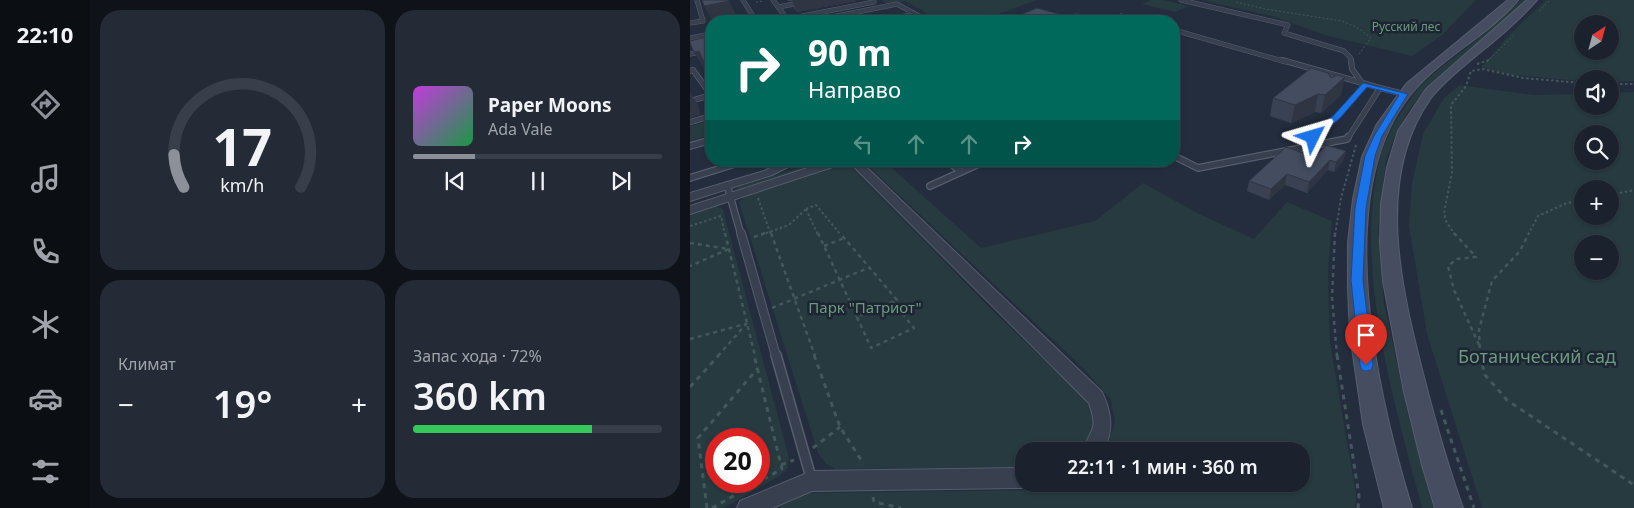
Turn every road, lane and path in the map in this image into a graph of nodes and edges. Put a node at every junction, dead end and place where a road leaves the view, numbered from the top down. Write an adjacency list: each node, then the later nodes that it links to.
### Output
1 (696, 0): 20 (lane)
2 (743, 0): 15 (lane)
3 (773, 0): 13 (lane)
4 (818, 0): 13 (lane)
5 (1181, 0): 27 (lane)
6 (1513, 0): 38 (main road)
7 (1550, 0): 14 (path)
8 (762, 1): 11 (path)
9 (872, 1): 12 (lane); 17 (lane)
10 (1231, 1): 27 (path)
11 (756, 2)
12 (880, 7): 18 (lane); 19 (lane)
13 (778, 8): 16 (lane)
14 (1533, 8): 95 (main road)
15 (752, 15)
16 (784, 15)
17 (806, 15)
18 (841, 15)
19 (916, 15)
20 (690, 23)
21 (1180, 32): 30 (lane)
22 (1516, 33): 28 (path)
23 (705, 35): 24 (lane)
24 (690, 38)
25 (705, 51): 26 (lane)
26 (690, 54)
27 (1351, 62): 33 (lane)
28 (1468, 69)
29 (690, 71): 36 (lane)
30 (1342, 78): 32 (lane); 33 (lane)
31 (1574, 82): 80 (path)
32 (1335, 84)
33 (1364, 84): 37 (lane); 44 (lane)
34 (1619, 84): 35 (path)
35 (1634, 84)
36 (705, 87)
37 (1380, 88): 38 (lane); 44 (lane)
38 (1404, 94): 86 (main road)
39 (705, 96): 40 (lane)
40 (690, 100)
41 (705, 118): 42 (lane)
42 (690, 122)
43 (705, 142): 45 (lane)
44 (1325, 143): 46 (lane)
45 (690, 146)
46 (1180, 159)
47 (725, 167): 54 (lane)
48 (780, 167): 58 (street)
49 (822, 167): 56 (street)
50 (859, 167): 85 (street)
51 (955, 167): 53 (lane)
52 (972, 167): 53 (lane)
53 (961, 172): 55 (lane)
54 (690, 178)
55 (930, 186)
56 (754, 189): 58 (street); 65 (path)
57 (1634, 190): 59 (path)
58 (729, 191): 60 (street); 63 (street); 67 (lane)
59 (1619, 193)
60 (690, 197)
61 (1574, 202): 80 (path)
62 (806, 208): 65 (path); 66 (path); 69 (path)
63 (690, 210)
64 (690, 226): 70 (path)
65 (770, 232): 67 (path); 74 (path)
66 (844, 238): 69 (path); 72 (path)
67 (743, 241): 70 (path); 76 (lane)
68 (690, 244): 70 (path)
69 (824, 246): 73 (path)
70 (729, 247): 71 (path); 78 (path)
71 (690, 266)
72 (869, 267): 73 (path); 75 (path)
73 (840, 279): 74 (path); 77 (path)
74 (793, 298): 76 (path); 84 (path)
75 (893, 302): 77 (path); 77 (path)
76 (763, 312): 78 (path); 88 (lane)
77 (857, 317)
78 (746, 322): 79 (path); 81 (path); 82 (path)
79 (690, 339)
80 (1480, 348): 89 (path)
81 (758, 368): 90 (path); 91 (path)
82 (690, 387)
83 (1440, 406): 96 (path)
84 (840, 427)
85 (1099, 442)
86 (1388, 474): 93 (main road); 94 (main road)
87 (1015, 478): 88 (street)
88 (812, 480): 90 (street)
89 (1634, 485)
90 (743, 498): 92 (path)
91 (707, 508)
92 (712, 508)
93 (1387, 508)
94 (1398, 508)
95 (1448, 508)
96 (1474, 508)

